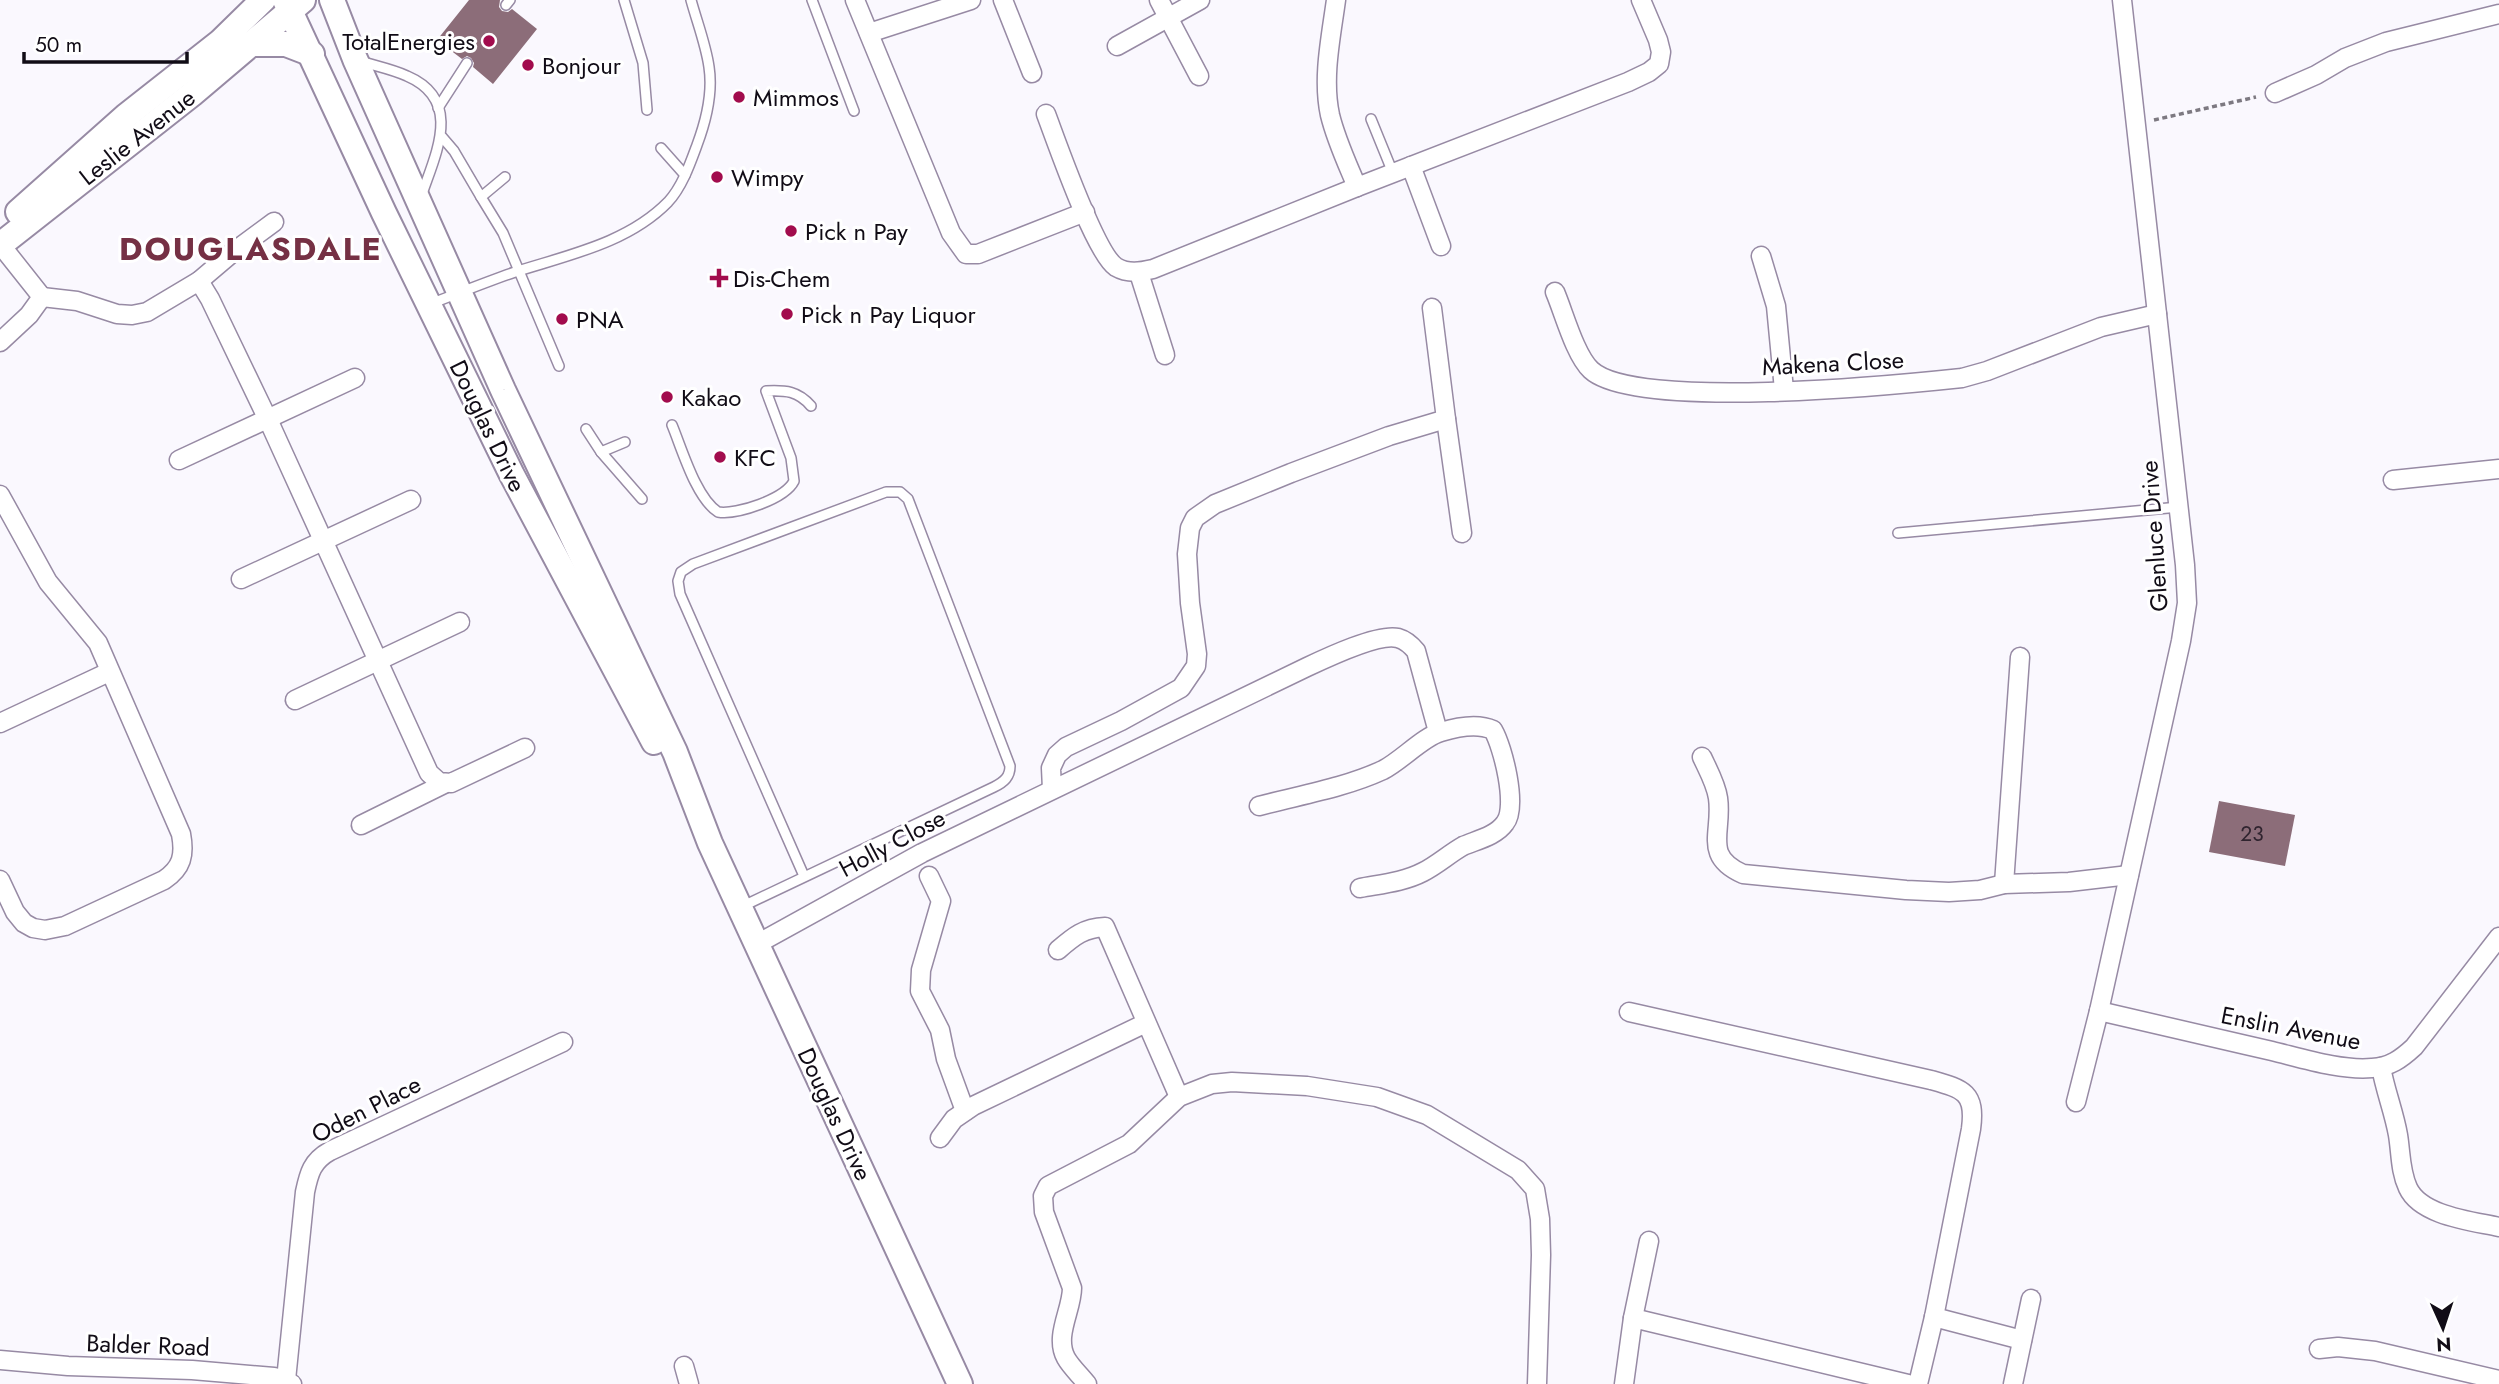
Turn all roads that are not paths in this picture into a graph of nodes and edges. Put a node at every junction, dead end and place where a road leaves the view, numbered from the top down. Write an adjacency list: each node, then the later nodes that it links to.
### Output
1 (263, 0): 42 (street, Leslie Avenue)
2 (332, 0): 21 (street, Douglas Drive)
3 (624, 0): 27 (lane)
4 (691, 0): 35 (lane)
5 (812, 0): 28 (lane)
6 (855, 0): 17 (street)
7 (971, 0): 17 (street)
8 (1003, 0): 23 (street)
9 (1159, 0): 16 (street)
10 (1200, 0): 16 (street)
11 (1336, 0): 37 (street)
12 (1641, 0): 33 (street)
13 (2122, 0): 54 (street, Glenluce Drive)
14 (293, 3): 18 (street, Leslie Avenue); 20 (street, Douglas Drive)
15 (2499, 15): 25 (street)
16 (1168, 18): 19 (street); 24 (street)
17 (869, 33): 40 (street)
18 (250, 44): 20 (street); 43 (street, Leslie Avenue)
19 (1116, 46)
20 (312, 54): 52 (street, Douglas Drive)
21 (355, 59): 26 (lane); 39 (street, Douglas Drive)
22 (467, 63): 26 (lane)
23 (1032, 73)
24 (1199, 76)
25 (2275, 93)
26 (438, 108): 31 (lane)
27 (647, 110)
28 (854, 111)
29 (1046, 114): 40 (street)
30 (1371, 119): 34 (lane)
31 (442, 137): 38 (lane); 39 (lane)
32 (661, 148): 35 (lane)
33 (1411, 166): 34 (street); 44 (street)
34 (1394, 173): 37 (street)
35 (685, 175): 46 (lane)
36 (505, 177): 38 (lane)
37 (1357, 187): 47 (street)
38 (481, 197): 46 (lane)
39 (419, 204): 50 (street, Douglas Drive)
40 (1085, 212): 47 (street)
41 (274, 222): 48 (street)
42 (0, 228)
43 (0, 244): 51 (street)
44 (1441, 246)
45 (1761, 256): 59 (street)
46 (518, 271): 50 (lane); 57 (lane)
47 (1139, 273): 56 (street)
48 (199, 281): 51 (street); 62 (street)
49 (1555, 292): 59 (street, Makena Close)
50 (460, 293): 52 (lane); 91 (street, Douglas Drive)
51 (42, 297): 55 (street)
52 (429, 305): 91 (street, Douglas Drive)
53 (1432, 308): 61 (street)
54 (2157, 314): 59 (street, Makena Close); 73 (street, Glenluce Drive)
55 (0, 341)
56 (1165, 355)
57 (559, 366)
58 (355, 378): 62 (street)
59 (1784, 390)
60 (811, 406): 63 (lane)
61 (1446, 419): 74 (street); 88 (street)
62 (268, 420): 67 (street); 76 (street)
63 (672, 425)
64 (586, 429): 66 (lane)
65 (625, 442): 66 (lane)
66 (601, 452): 71 (lane)
67 (179, 460)
68 (2499, 469): 69 (street)
69 (2393, 480)
70 (0, 495): 81 (street)
71 (642, 499)
72 (411, 500): 76 (street)
73 (2179, 507): 75 (lane); 92 (street, Glenluce Drive)
74 (1462, 533)
75 (1898, 533)
76 (324, 542): 77 (street); 80 (street)
77 (241, 579)
78 (460, 622): 80 (street)
79 (2020, 657): 96 (street)
80 (377, 660): 82 (street); 87 (street)
81 (109, 672): 83 (street); 95 (street)
82 (295, 700)
83 (0, 723)
84 (1438, 732): 88 (street, Holly Close); 89 (street); 97 (street)
85 (525, 748): 87 (street)
86 (1702, 757): 96 (street)
87 (444, 784): 90 (street)
88 (1052, 789): 100 (street, Holly Close)
89 (1259, 806)
90 (361, 825)
91 (710, 843): 98 (street, Douglas Drive)
92 (2129, 874): 96 (street); 102 (street, Glenluce Drive)
93 (804, 876): 93 (lane); 98 (lane)
94 (929, 876): 109 (street)
95 (0, 880)
96 (2004, 884)
97 (1360, 888)
98 (740, 908): 100 (street, Douglas Drive)
99 (2499, 937): 106 (street, Enslin Avenue)
100 (757, 944): 123 (street, Douglas Drive)
101 (1058, 950): 104 (street)
102 (2099, 1011): 106 (street, Enslin Avenue); 108 (street, Glenluce Drive)
103 (1629, 1012): 114 (street)
104 (1146, 1023): 107 (street); 109 (street)
105 (563, 1042): 121 (street, Oden Place)
106 (2381, 1067): 111 (street)
107 (1179, 1097): 124 (street); 125 (street)
108 (2076, 1102)
109 (965, 1111): 110 (street)
110 (940, 1138)
111 (2499, 1227)
112 (1648, 1241): 115 (street)
113 (2031, 1299): 116 (street)
114 (1934, 1317): 116 (street); 128 (street)
115 (1633, 1318): 126 (street); 127 (street)
116 (2022, 1340): 129 (street)
117 (2319, 1349): 120 (street)
118 (0, 1360): 121 (street, Balder Road)
119 (684, 1366): 122 (street)
120 (2499, 1380)
121 (289, 1382)
122 (689, 1384)
123 (960, 1384)
124 (1087, 1384)
125 (1537, 1384)
126 (1624, 1384)
127 (1908, 1384)
128 (1918, 1384)
129 (2012, 1384)

